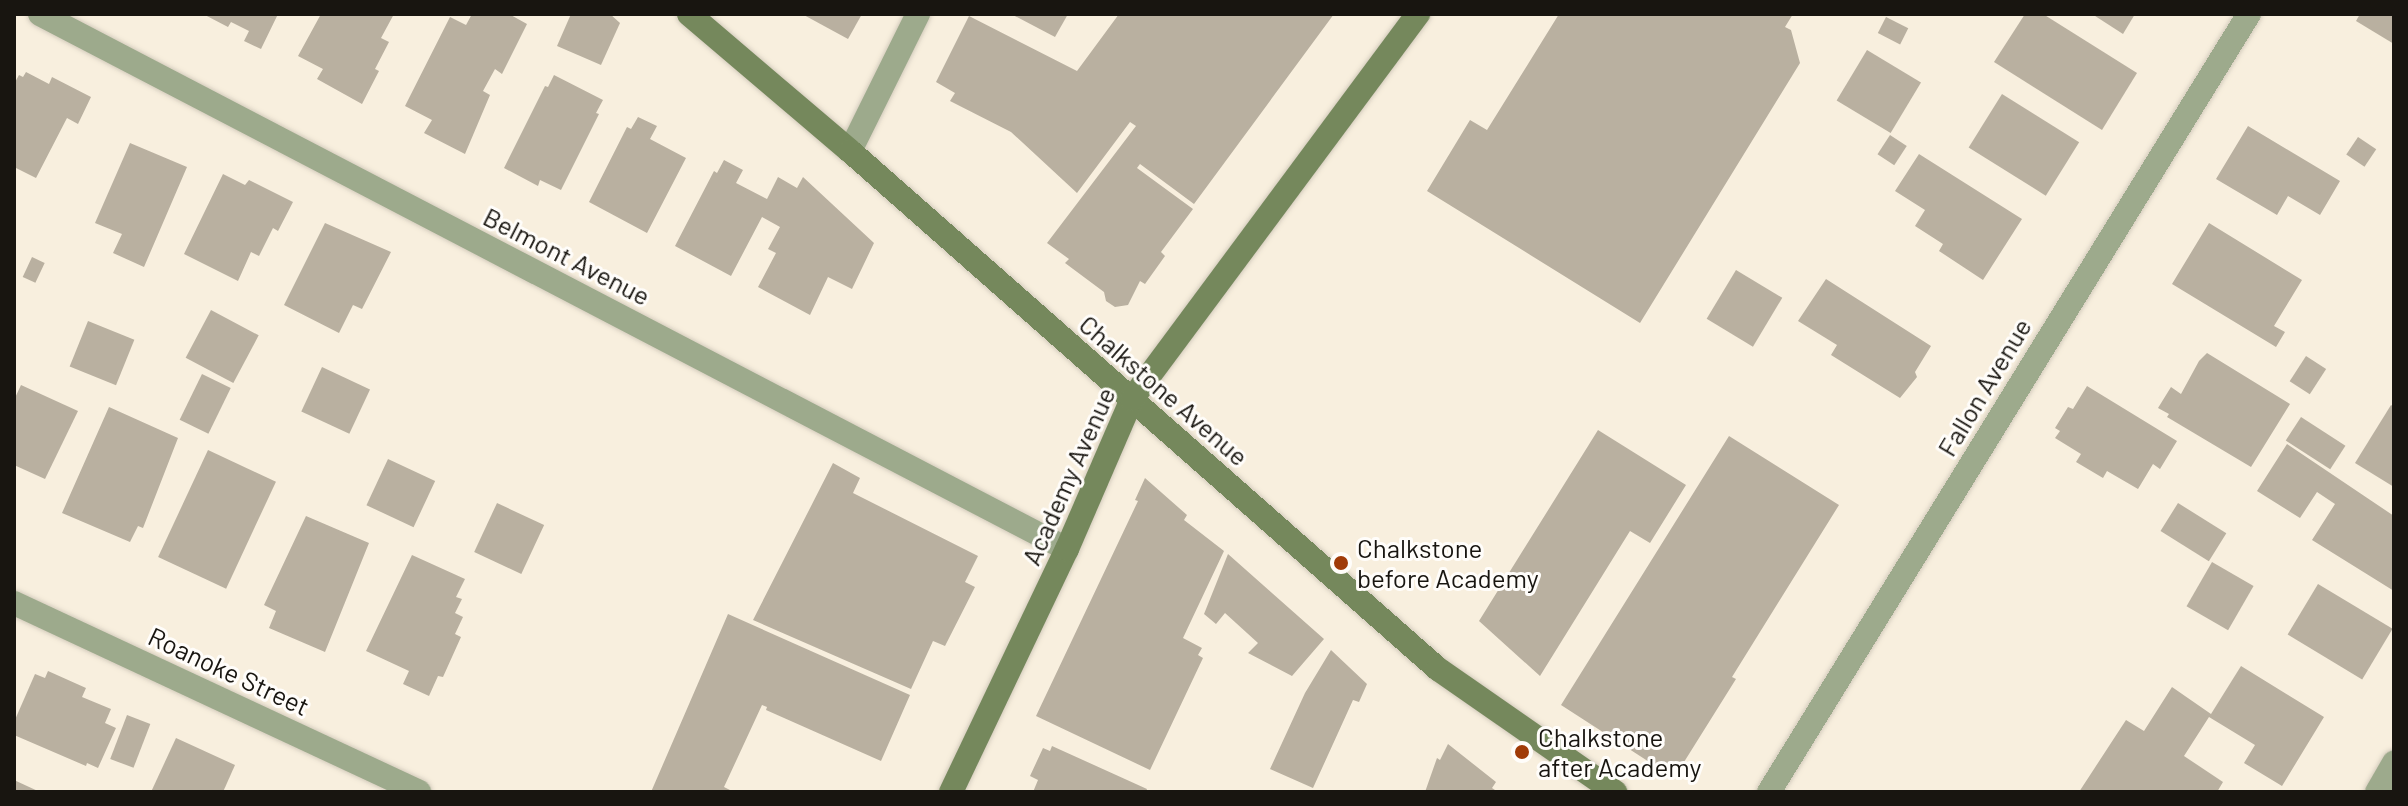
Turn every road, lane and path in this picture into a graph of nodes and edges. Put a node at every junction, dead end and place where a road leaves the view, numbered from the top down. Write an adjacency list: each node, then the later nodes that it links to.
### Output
1 (40, 14): 8 (street, Belmont Avenue)
2 (689, 14): 6 (main road, Chalkstone Avenue)
3 (918, 14): 6 (street)
4 (1418, 14): 7 (main road, Academy Avenue)
5 (2249, 14): 14 (street, Fallon Avenue)
6 (850, 151): 7 (main road, Chalkstone Avenue)
7 (1132, 399): 8 (main road, Academy Avenue); 13 (main road, Chalkstone Avenue)
8 (1067, 549): 12 (main road, Academy Avenue)
9 (14, 603): 11 (street, Roanoke Street)
10 (2394, 762): 15 (street)
11 (419, 792)
12 (951, 792)
13 (1615, 792)
14 (1769, 792)
15 (2377, 792)

